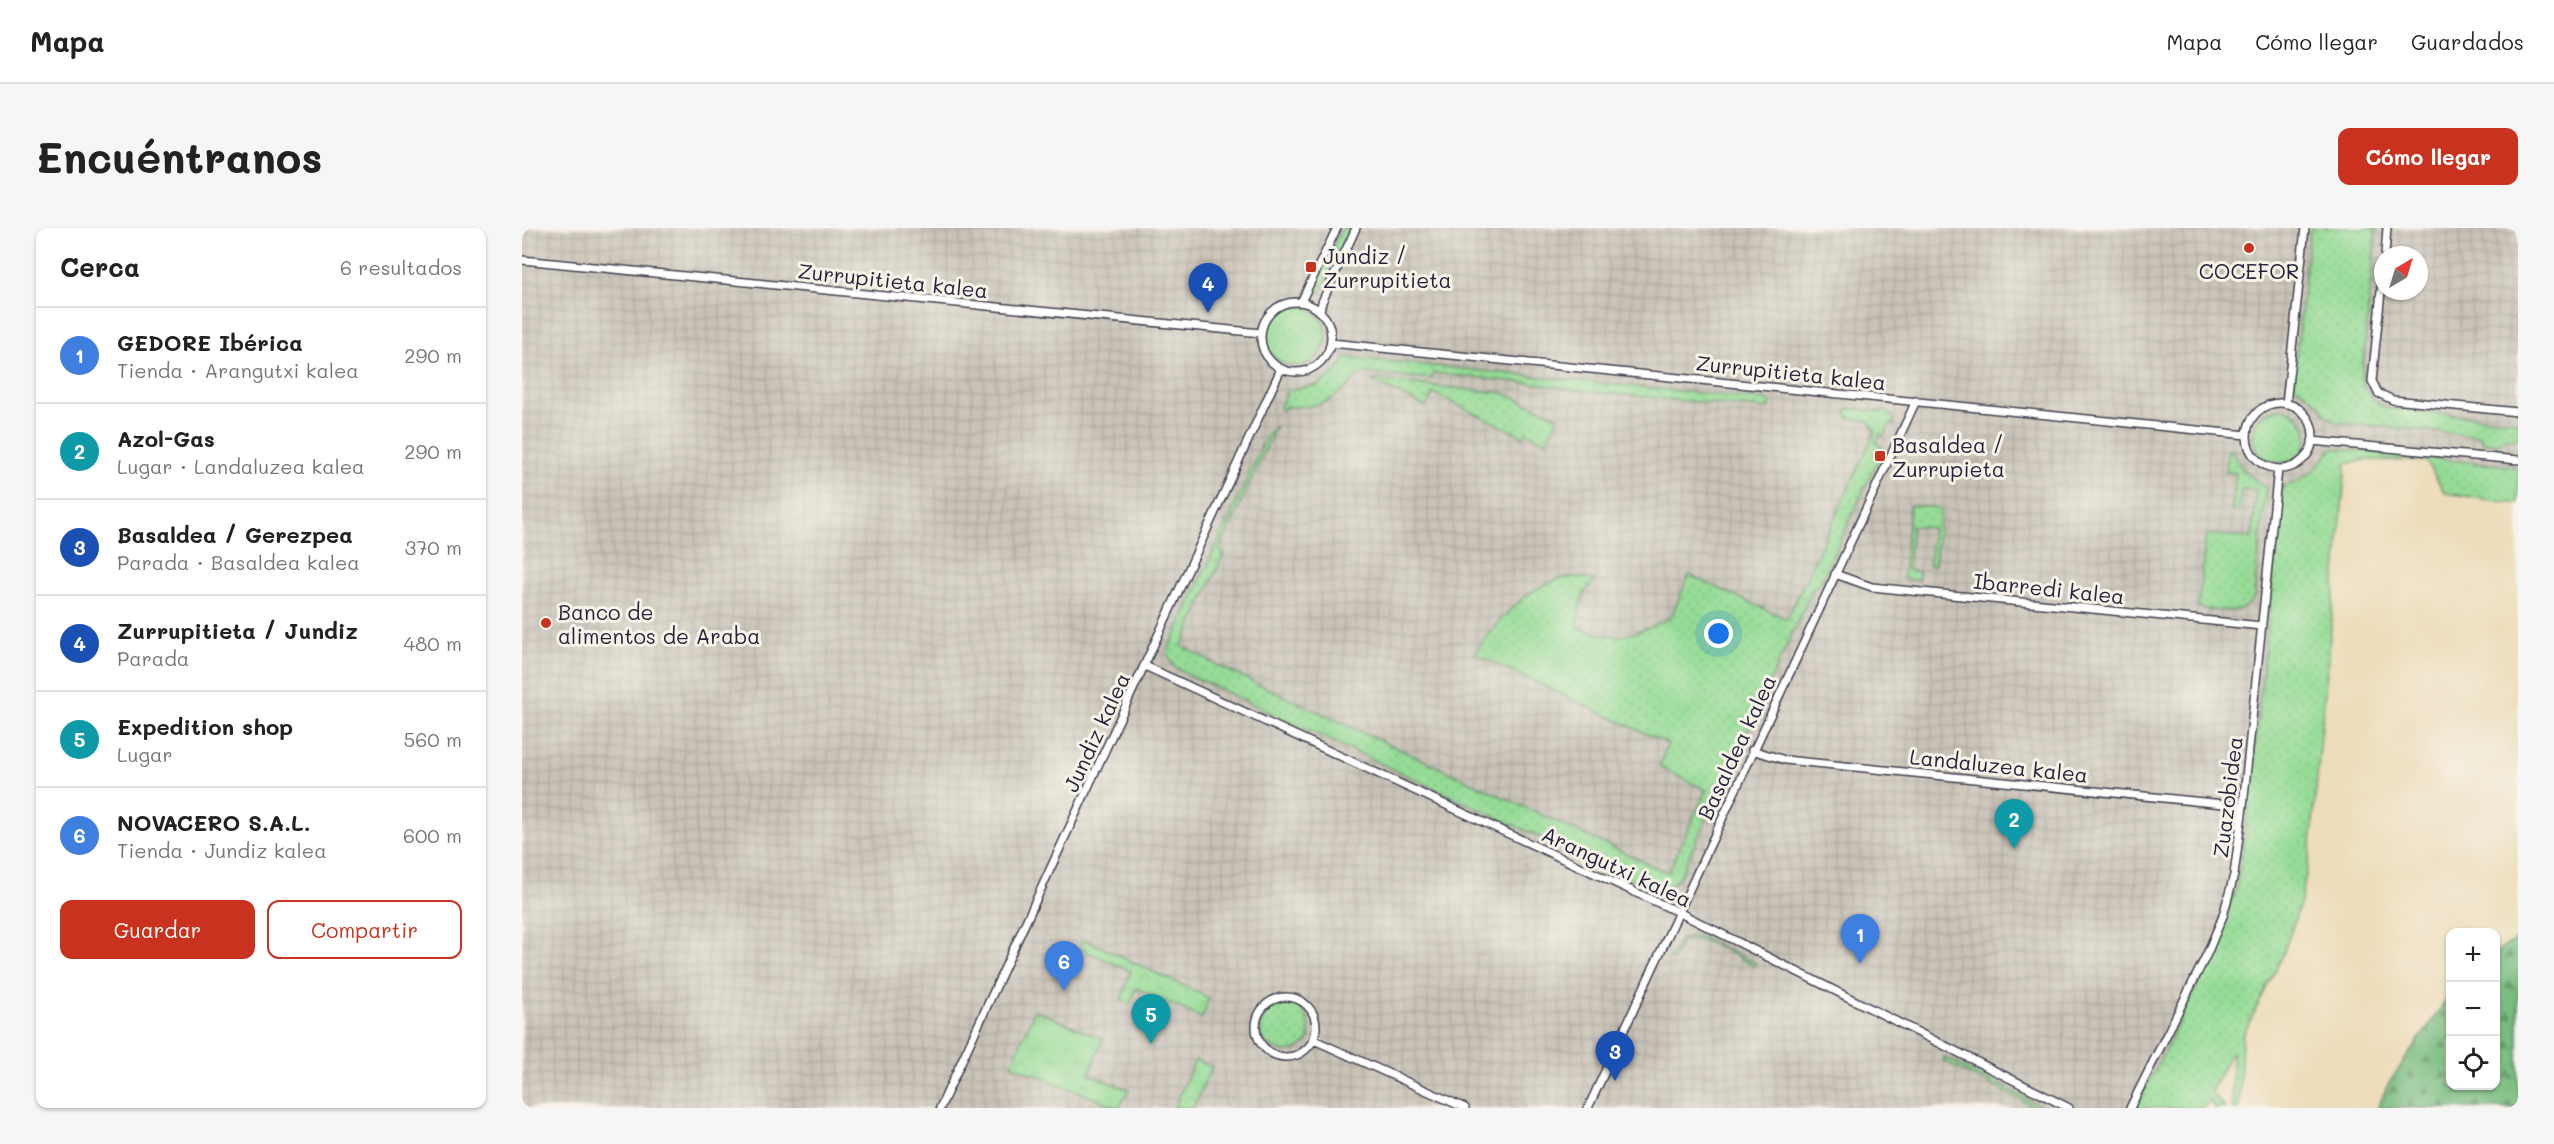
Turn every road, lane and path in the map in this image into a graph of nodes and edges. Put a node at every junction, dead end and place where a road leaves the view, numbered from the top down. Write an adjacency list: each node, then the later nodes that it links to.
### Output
1 (1337, 228): 8 (street)
2 (1356, 228): 9 (street)
3 (2305, 228): 14 (street)
4 (2387, 228): 5 (street)
5 (2386, 246)
6 (522, 260): 10 (street, Zurrupitieta kalea)
7 (2380, 300): 15 (street)
8 (1301, 302): 9 (street); 10 (street)
9 (1320, 311): 11 (street)
10 (1261, 333): 12 (street)
11 (1331, 343): 12 (street); 13 (street, Zurrupitieta kalea)
12 (1281, 369): 22 (street, Jundiz kalea)
13 (1916, 401): 16 (street, Zurrupitieta kalea); 20 (street, Basaldea kalea)
14 (2286, 404): 16 (street); 17 (street)
15 (2518, 411)
16 (2247, 435): 19 (street)
17 (2313, 441): 18 (street); 19 (street)
18 (2518, 460)
19 (2278, 469): 21 (street, Zuazobidea)
20 (1835, 574): 21 (street, Ibarredi kalea); 23 (street, Basaldea kalea)
21 (2262, 626): 24 (street, Zuazobidea)
22 (1144, 666): 25 (street, Arangutxi kalea); 27 (street, Jundiz kalea)
23 (1752, 750): 24 (street, Landaluzea kalea); 25 (street, Basaldea kalea)
24 (2243, 806): 31 (street, Zuazobidea)
25 (1678, 912): 29 (street, Basaldea kalea); 30 (street, Arangutxi kalea)
26 (1314, 1040): 26 (street); 28 (street)
27 (940, 1108)
28 (1465, 1108)
29 (1588, 1108)
30 (2069, 1108)
31 (2130, 1108)

